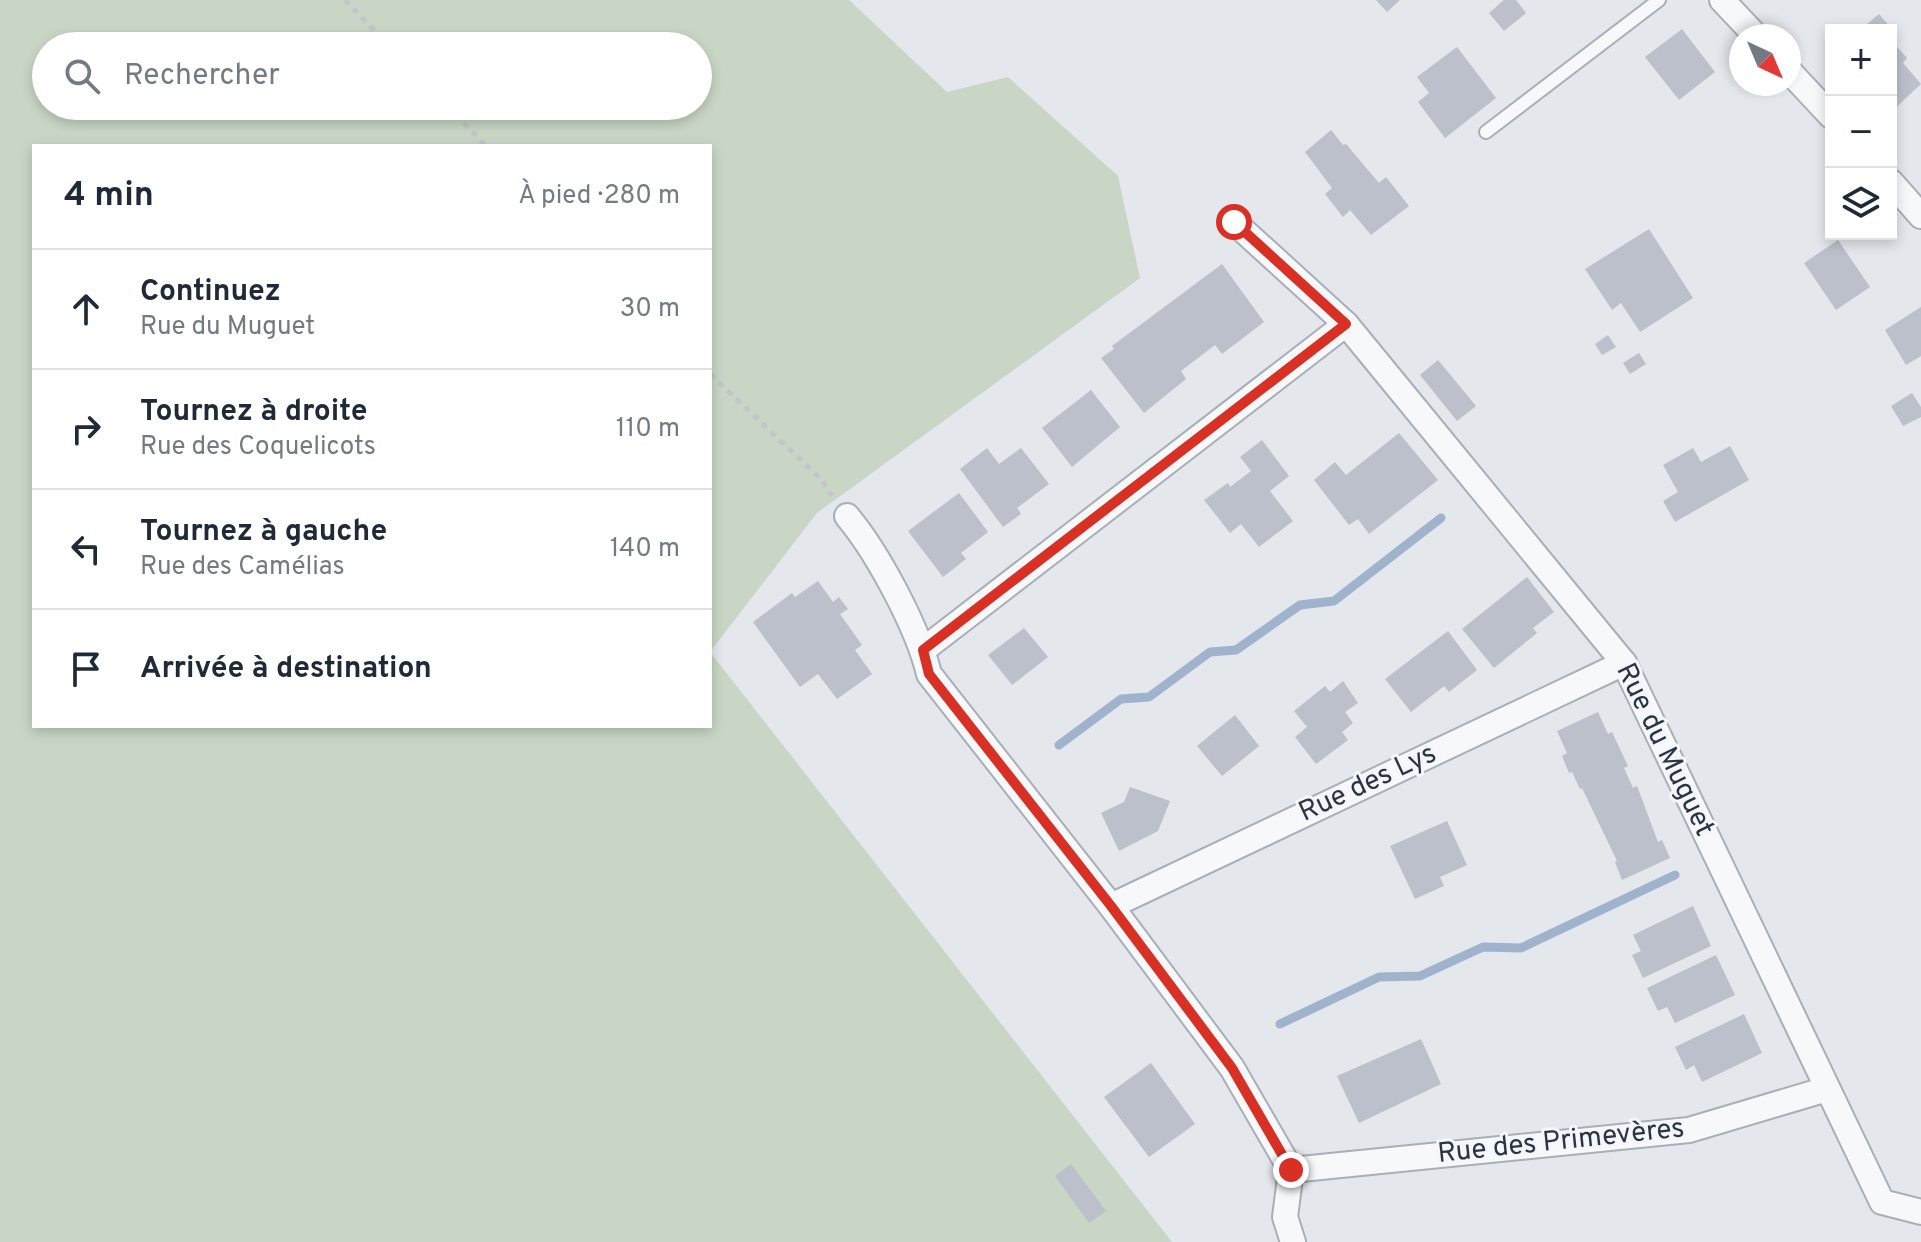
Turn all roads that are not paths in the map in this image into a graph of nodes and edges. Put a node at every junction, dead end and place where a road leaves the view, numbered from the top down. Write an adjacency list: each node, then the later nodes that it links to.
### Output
1 (1659, 0): 6 (lane)
2 (1722, 0): 3 (street)
3 (1745, 24)
4 (1801, 84): 5 (street)
5 (1825, 110)
6 (1486, 132)
7 (1897, 189): 8 (street)
8 (1921, 216)
9 (1234, 222): 10 (street, Rue du Muguet)
10 (1346, 324): 12 (street); 13 (street, Rue du Muguet)
11 (847, 516): 12 (street)
12 (923, 650): 14 (street)
13 (1624, 663): 14 (street, Rue des Lys); 15 (street, Rue du Muguet)
14 (1111, 906): 16 (street)
15 (1827, 1089): 16 (street, Rue des Primevères); 17 (street, Rue du Muguet)
16 (1291, 1170): 18 (street)
17 (1921, 1212)
18 (1293, 1242)

